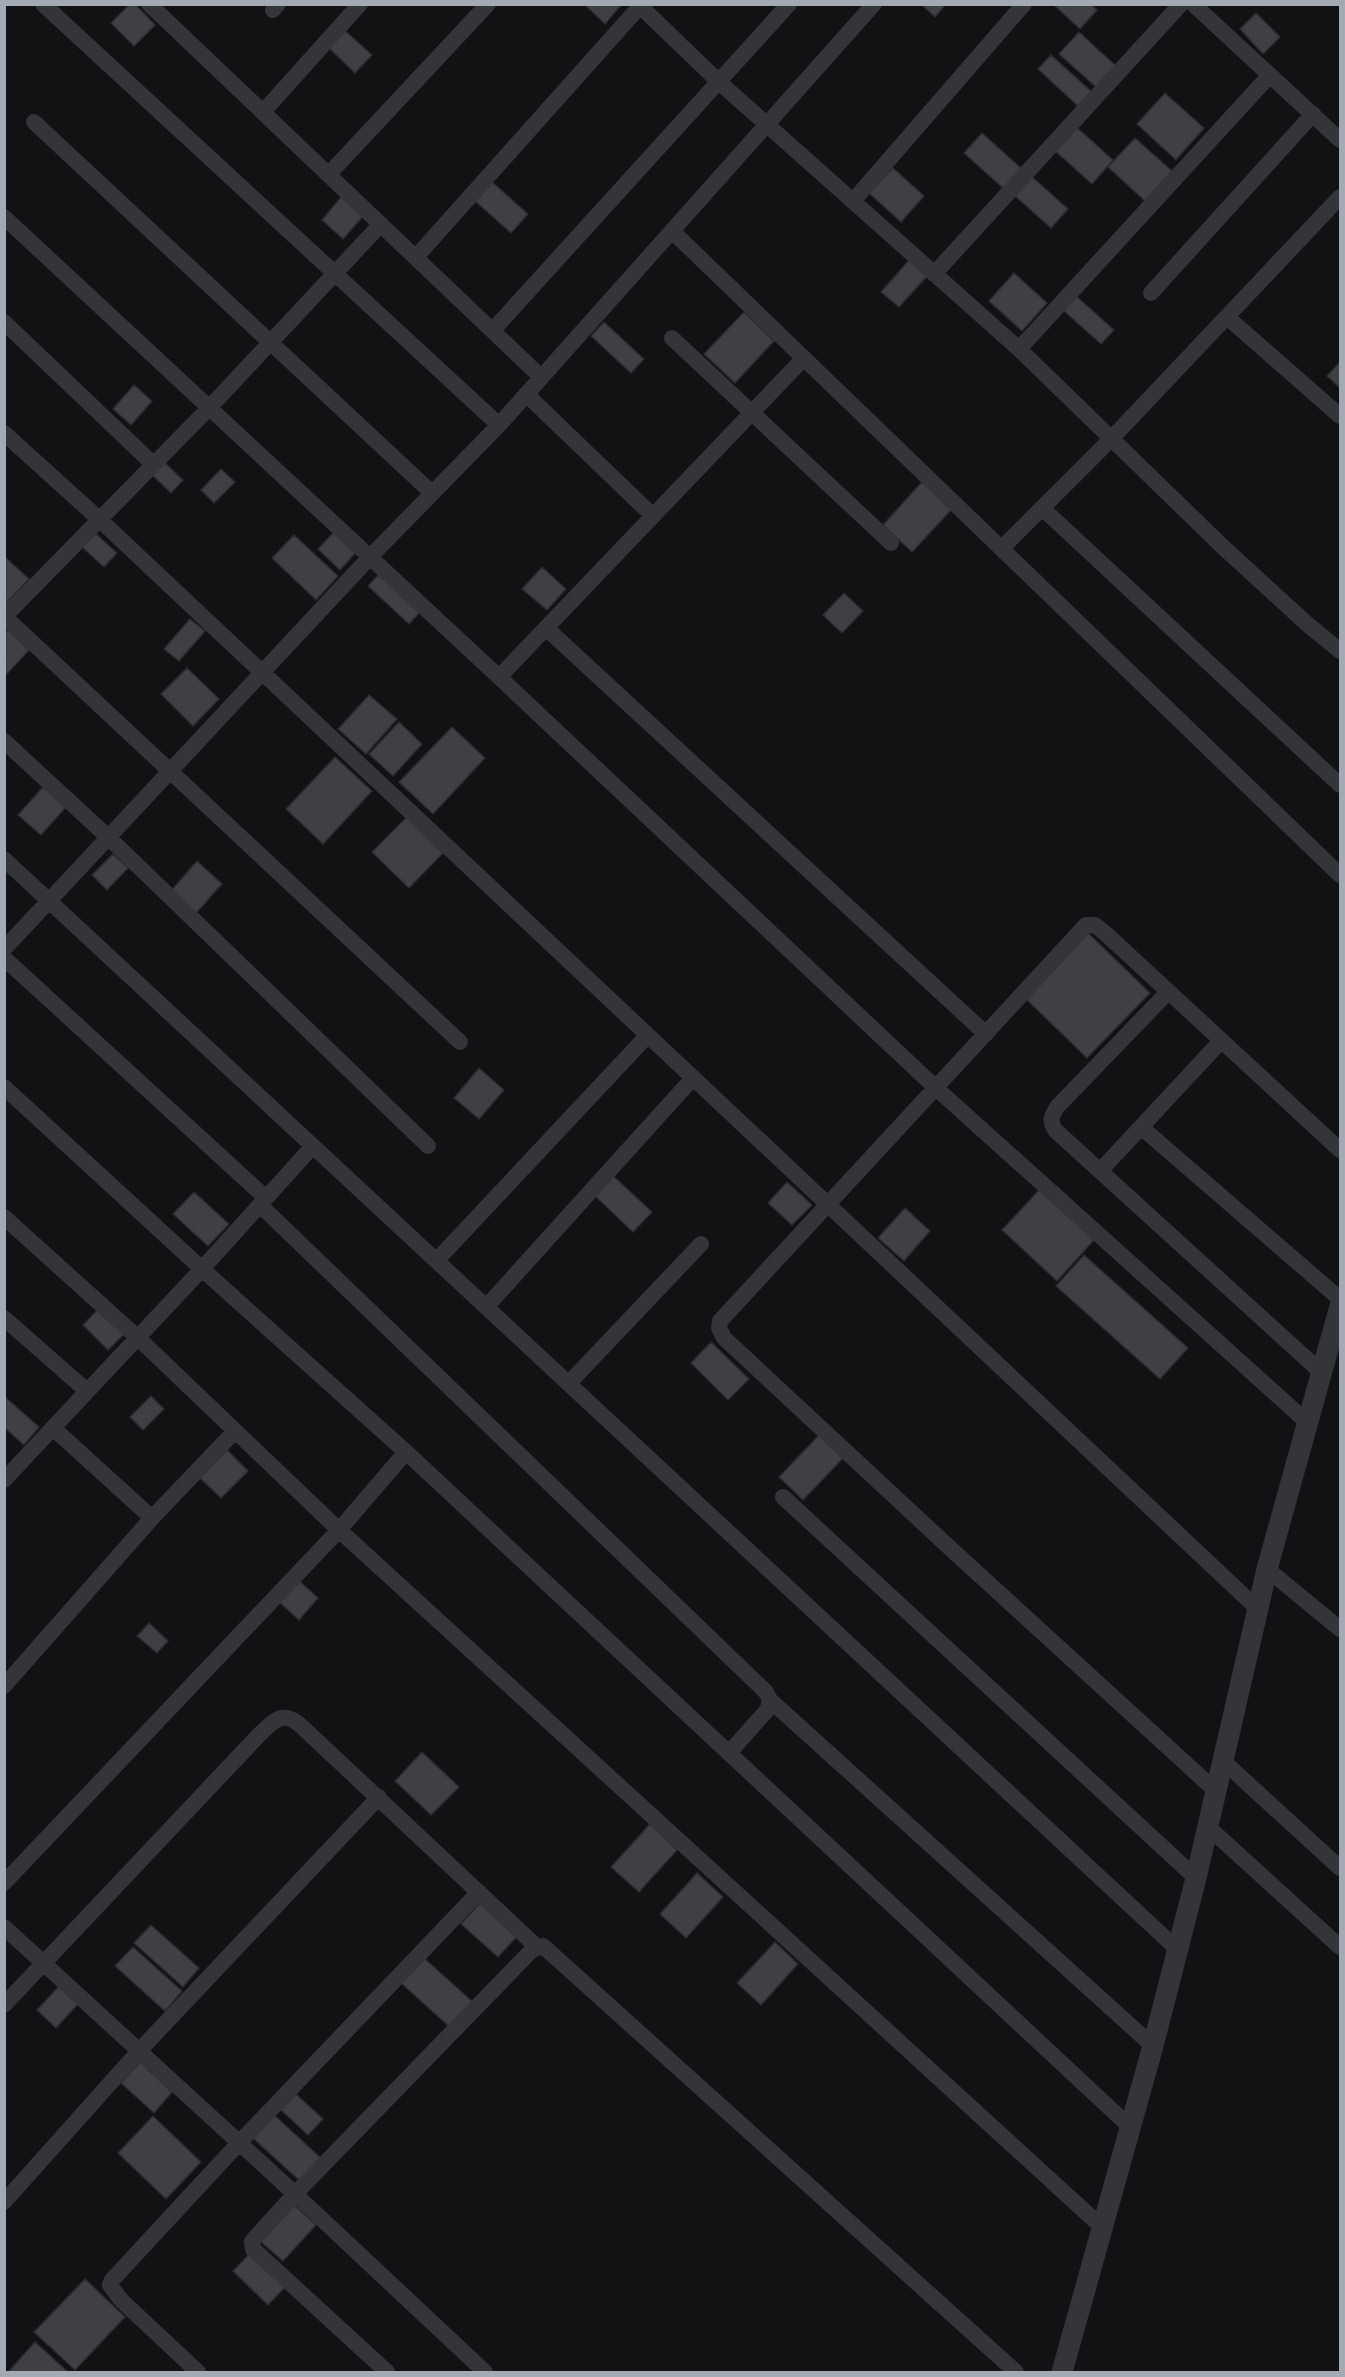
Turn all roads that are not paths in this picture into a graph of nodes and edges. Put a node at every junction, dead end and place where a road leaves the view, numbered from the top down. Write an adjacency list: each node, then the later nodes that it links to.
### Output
1 (43, 4): 25 (street)
2 (149, 4): 13 (street)
3 (360, 4): 13 (street)
4 (488, 4): 18 (street)
5 (789, 4): 12 (street)
6 (874, 4): 16 (street)
7 (1024, 4): 20 (street)
8 (1181, 4): 26 (street)
9 (1193, 4): 11 (street)
10 (640, 5): 12 (street); 24 (street)
11 (1270, 75): 14 (street); 33 (street)
12 (719, 82): 16 (street); 30 (street)
13 (263, 112): 18 (street)
14 (1313, 114): 17 (street); 27 (street)
15 (34, 122): 32 (street)
16 (767, 123): 20 (street); 23 (street)
17 (1341, 140)
18 (329, 174): 22 (street)
19 (1341, 197): 28 (street)
20 (853, 201): 26 (street)
21 (4, 217): 37 (street)
22 (381, 224): 24 (street); 25 (street)
23 (672, 231): 34 (street); 35 (street)
24 (416, 257): 30 (street)
25 (334, 272): 32 (street); 40 (street)
26 (934, 274): 33 (street)
27 (1151, 293)
28 (1227, 316): 39 (street); 42 (street)
29 (4, 322): 43 (street)
30 (493, 330): 35 (street)
31 (672, 338): 38 (street)
32 (270, 342): 37 (street); 44 (street)
33 (1018, 350): 42 (street)
34 (804, 358): 38 (street); 49 (street)
35 (541, 377): 36 (street)
36 (526, 394): 40 (street); 46 (street)
37 (210, 407): 43 (street); 50 (street)
38 (752, 413): 46 (street); 48 (street)
39 (1341, 417)
40 (499, 424): 44 (street)
41 (4, 433): 47 (street)
42 (1112, 438): 45 (street); 53 (street)
43 (153, 464): 47 (street)
44 (432, 494): 50 (street)
45 (1042, 508): 49 (street); 58 (street)
46 (653, 516): 52 (street)
47 (99, 519): 51 (street); 54 (street)
48 (891, 543)
49 (1002, 548): 61 (street)
50 (370, 557): 54 (street); 55 (street)
51 (5, 616): 57 (street)
52 (546, 628): 55 (street); 66 (street)
53 (1341, 651)
54 (263, 674): 57 (street); 67 (street)
55 (499, 677): 72 (street)
56 (4, 741): 59 (street)
57 (172, 771): 59 (street); 69 (street)
58 (1341, 785)
59 (108, 837): 62 (street); 75 (street)
60 (4, 859): 62 (street)
61 (1341, 875)
62 (49, 901): 63 (street); 74 (street)
63 (4, 949)
64 (4, 958): 78 (street)
65 (1168, 992): 66 (street); 68 (street); 77 (street)
66 (986, 1034): 72 (street)
67 (648, 1035): 70 (street); 82 (street)
68 (1221, 1041): 73 (street); 76 (street)
69 (460, 1042)
70 (693, 1077): 79 (street); 85 (street)
71 (4, 1087): 83 (street)
72 (937, 1089): 79 (street); 92 (street)
73 (1141, 1127): 77 (street); 84 (street)
74 (313, 1146): 78 (street); 82 (street)
75 (428, 1146)
76 (1341, 1150)
77 (1100, 1171): 89 (street)
78 (263, 1202): 83 (street); 104 (street)
79 (827, 1204): 101 (street); 107 (street)
80 (4, 1217): 88 (street)
81 (701, 1244): 90 (street)
82 (437, 1260): 85 (street)
83 (202, 1269): 88 (street); 95 (street)
84 (1341, 1299)
85 (487, 1306): 90 (street)
86 (1341, 1306): 89 (street)
87 (4, 1318): 91 (street)
88 (137, 1338): 91 (street); 94 (street)
89 (1321, 1372): 92 (street)
90 (569, 1383): 117 (street)
91 (87, 1391): 93 (street)
92 (1307, 1422): 100 (street)
93 (53, 1428): 96 (street); 98 (street)
94 (235, 1431): 98 (street); 99 (street)
95 (406, 1452): 99 (street); 105 (street)
96 (4, 1480)
97 (783, 1497): 111 (street)
98 (152, 1518): 103 (street)
99 (339, 1530): 112 (street); 126 (street)
100 (1268, 1569): 101 (street); 102 (street)
101 (1258, 1610): 106 (street)
102 (1341, 1629)
103 (4, 1686)
104 (770, 1700): 105 (street); 120 (street)
105 (729, 1753): 122 (street)
106 (1223, 1761): 107 (street); 110 (street)
107 (1216, 1791): 109 (street)
108 (379, 1797): 113 (street); 118 (street); 121 (street)
109 (1208, 1827): 111 (street); 116 (street)
110 (1341, 1868)
111 (1196, 1878): 117 (street)
112 (4, 1883)
113 (479, 1892): 115 (street); 123 (street)
114 (4, 1927): 118 (street)
115 (537, 1947): 124 (street); 130 (street)
116 (1341, 1947)
117 (1177, 1949): 120 (street)
118 (43, 1962): 119 (street); 121 (street)
119 (4, 2005)
120 (1153, 2046): 122 (street)
121 (139, 2051): 123 (street); 125 (street)
122 (1129, 2126): 126 (street)
123 (238, 2144): 124 (street); 127 (street)
124 (295, 2194): 128 (street); 129 (street)
125 (4, 2202)
126 (1103, 2228): 131 (street)
127 (198, 2373)
128 (387, 2373)
129 (485, 2373)
130 (1016, 2373)
131 (1062, 2373)

